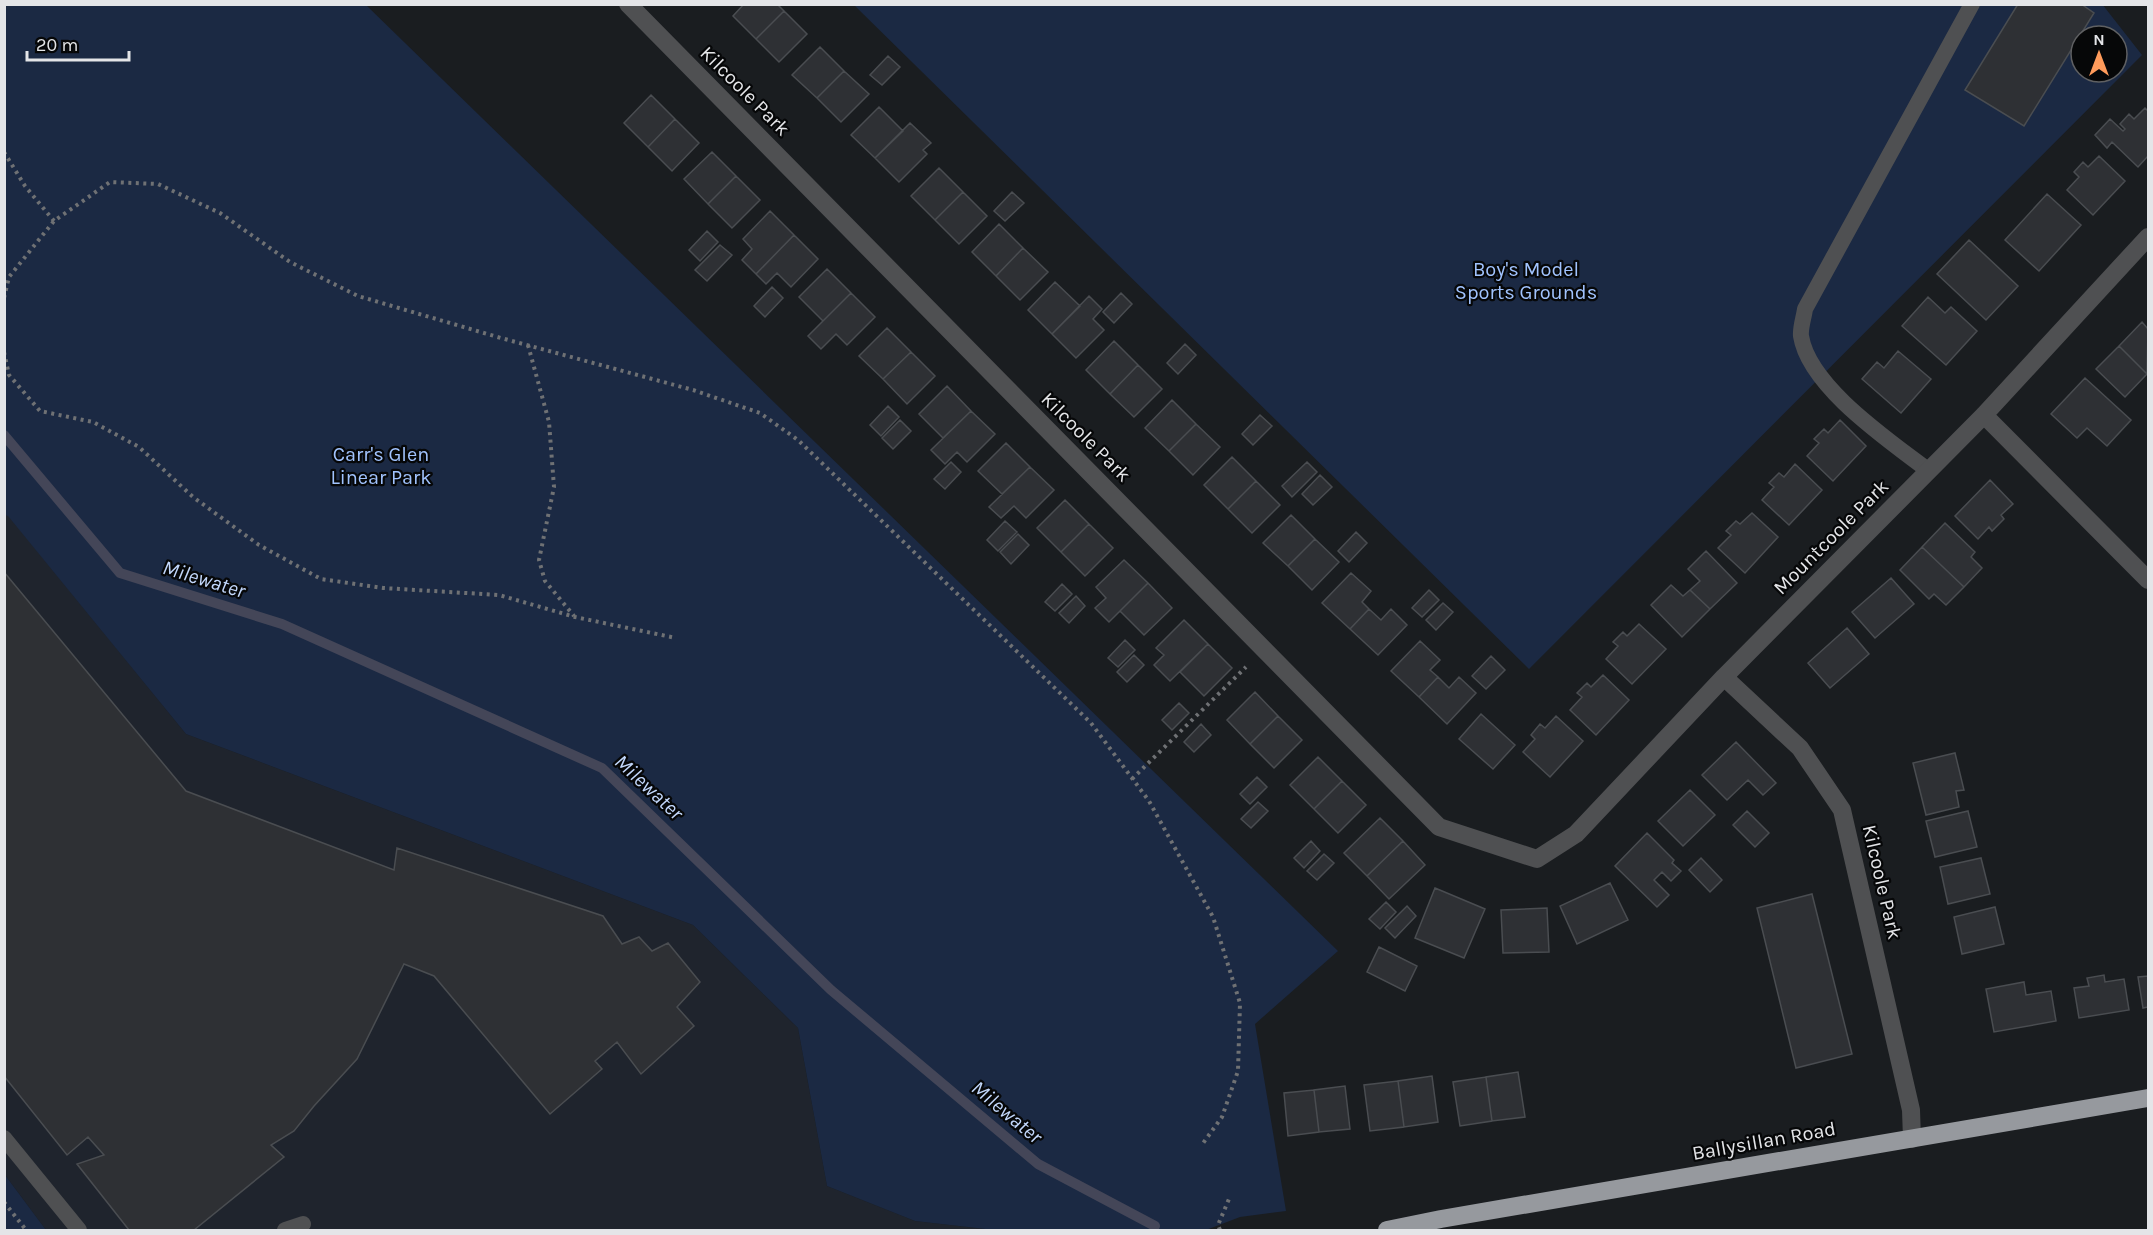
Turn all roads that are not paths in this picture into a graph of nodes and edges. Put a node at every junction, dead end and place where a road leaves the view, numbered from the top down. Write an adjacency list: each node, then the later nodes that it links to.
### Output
1 (628, 4): 8 (street, Kilcoole Park)
2 (1972, 4): 5 (lane)
3 (2148, 237): 4 (street, Mountcoole Park)
4 (1984, 415): 5 (street, Mountcoole Park); 6 (street)
5 (1929, 471): 7 (street, Mountcoole Park)
6 (2148, 580)
7 (1724, 677): 8 (street, Mountcoole Park); 11 (street, Kilcoole Park)
8 (1537, 859)
9 (2148, 1098): 11 (highway, Ballysillan Road)
10 (4, 1138): 13 (lane)
11 (1912, 1139): 15 (highway, Ballysillan Road)
12 (303, 1224): 14 (lane)
13 (79, 1230)
14 (285, 1230)
15 (1387, 1230)

